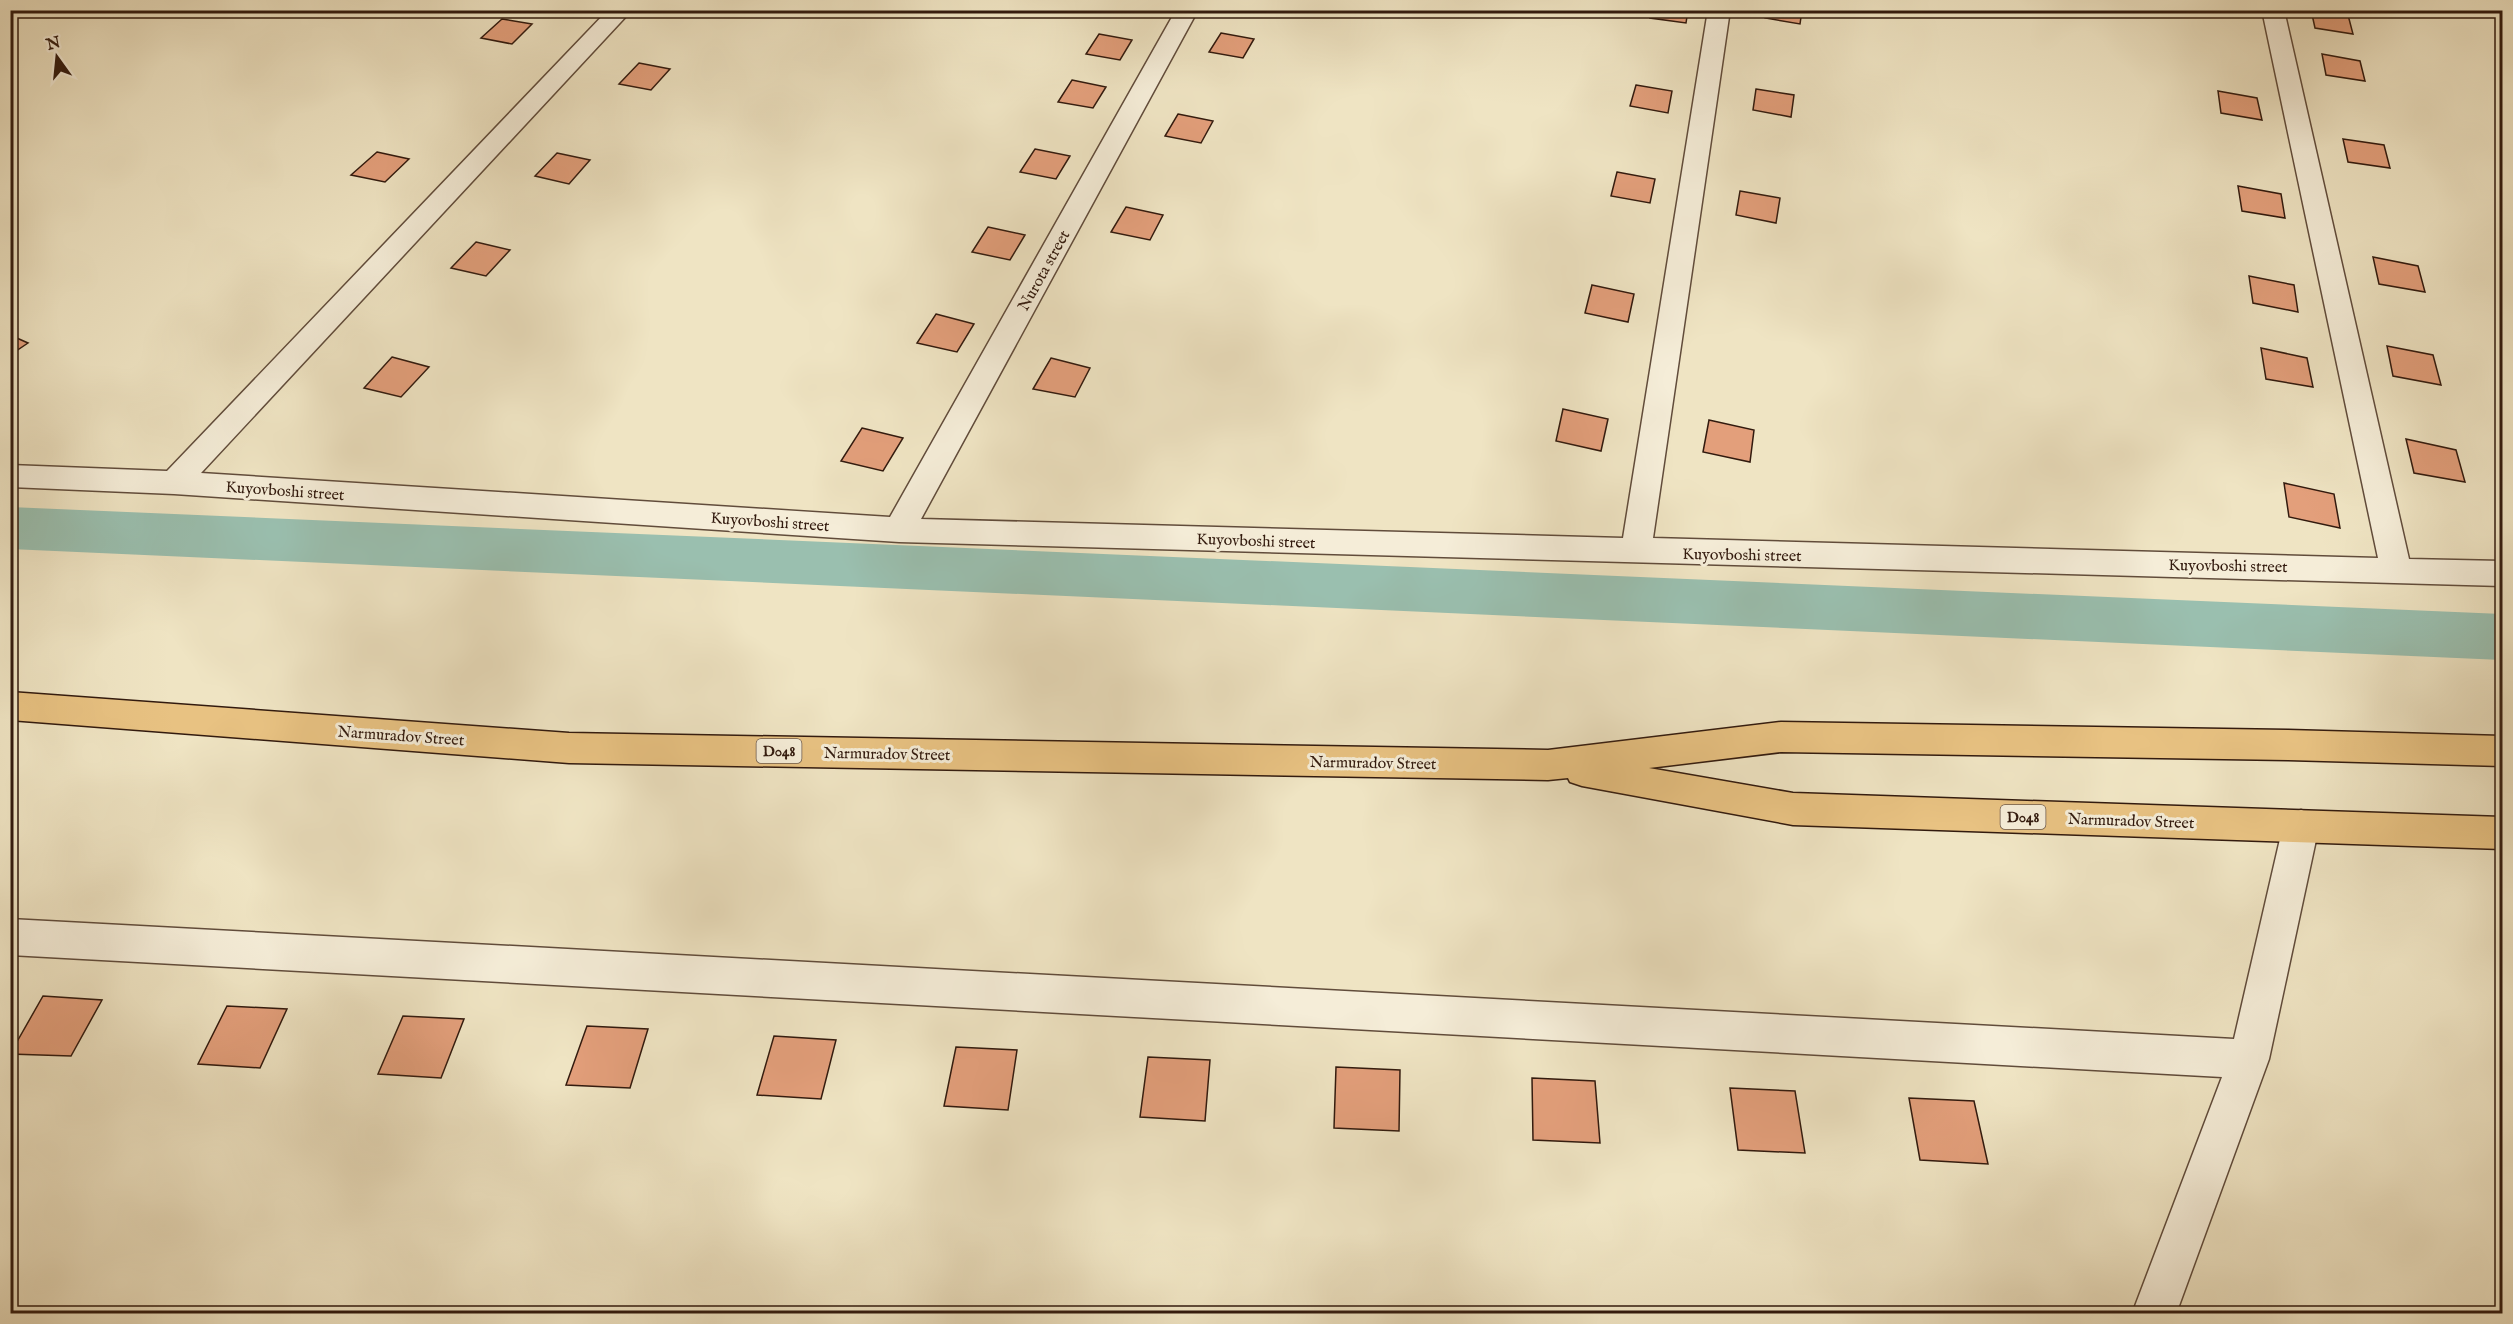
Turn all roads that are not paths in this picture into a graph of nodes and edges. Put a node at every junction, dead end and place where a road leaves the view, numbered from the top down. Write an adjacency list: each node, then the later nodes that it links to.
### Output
1 (621, 10): 6 (street)
2 (1186, 10): 7 (street, Nurota street)
3 (1719, 10): 8 (street)
4 (2273, 10): 9 (street)
5 (10, 476): 6 (street, Kuyovboshi street)
6 (174, 483): 7 (street, Kuyovboshi street)
7 (899, 530): 8 (street, Kuyovboshi street)
8 (1636, 551): 9 (street, Kuyovboshi street)
9 (2396, 569): 10 (street, Kuyovboshi street)
10 (2502, 574)
11 (10, 706): 13 (main road, Narmuradov Street / D048)
12 (2502, 751): 13 (main road, Narmuradov Street / D048)
13 (1548, 765): 14 (main road, Narmuradov Street / D048)
14 (2301, 826): 15 (main road, Narmuradov Street / D048); 17 (street)
15 (2502, 833)
16 (10, 937): 17 (street)
17 (2249, 1059): 18 (street)
18 (2154, 1314)

